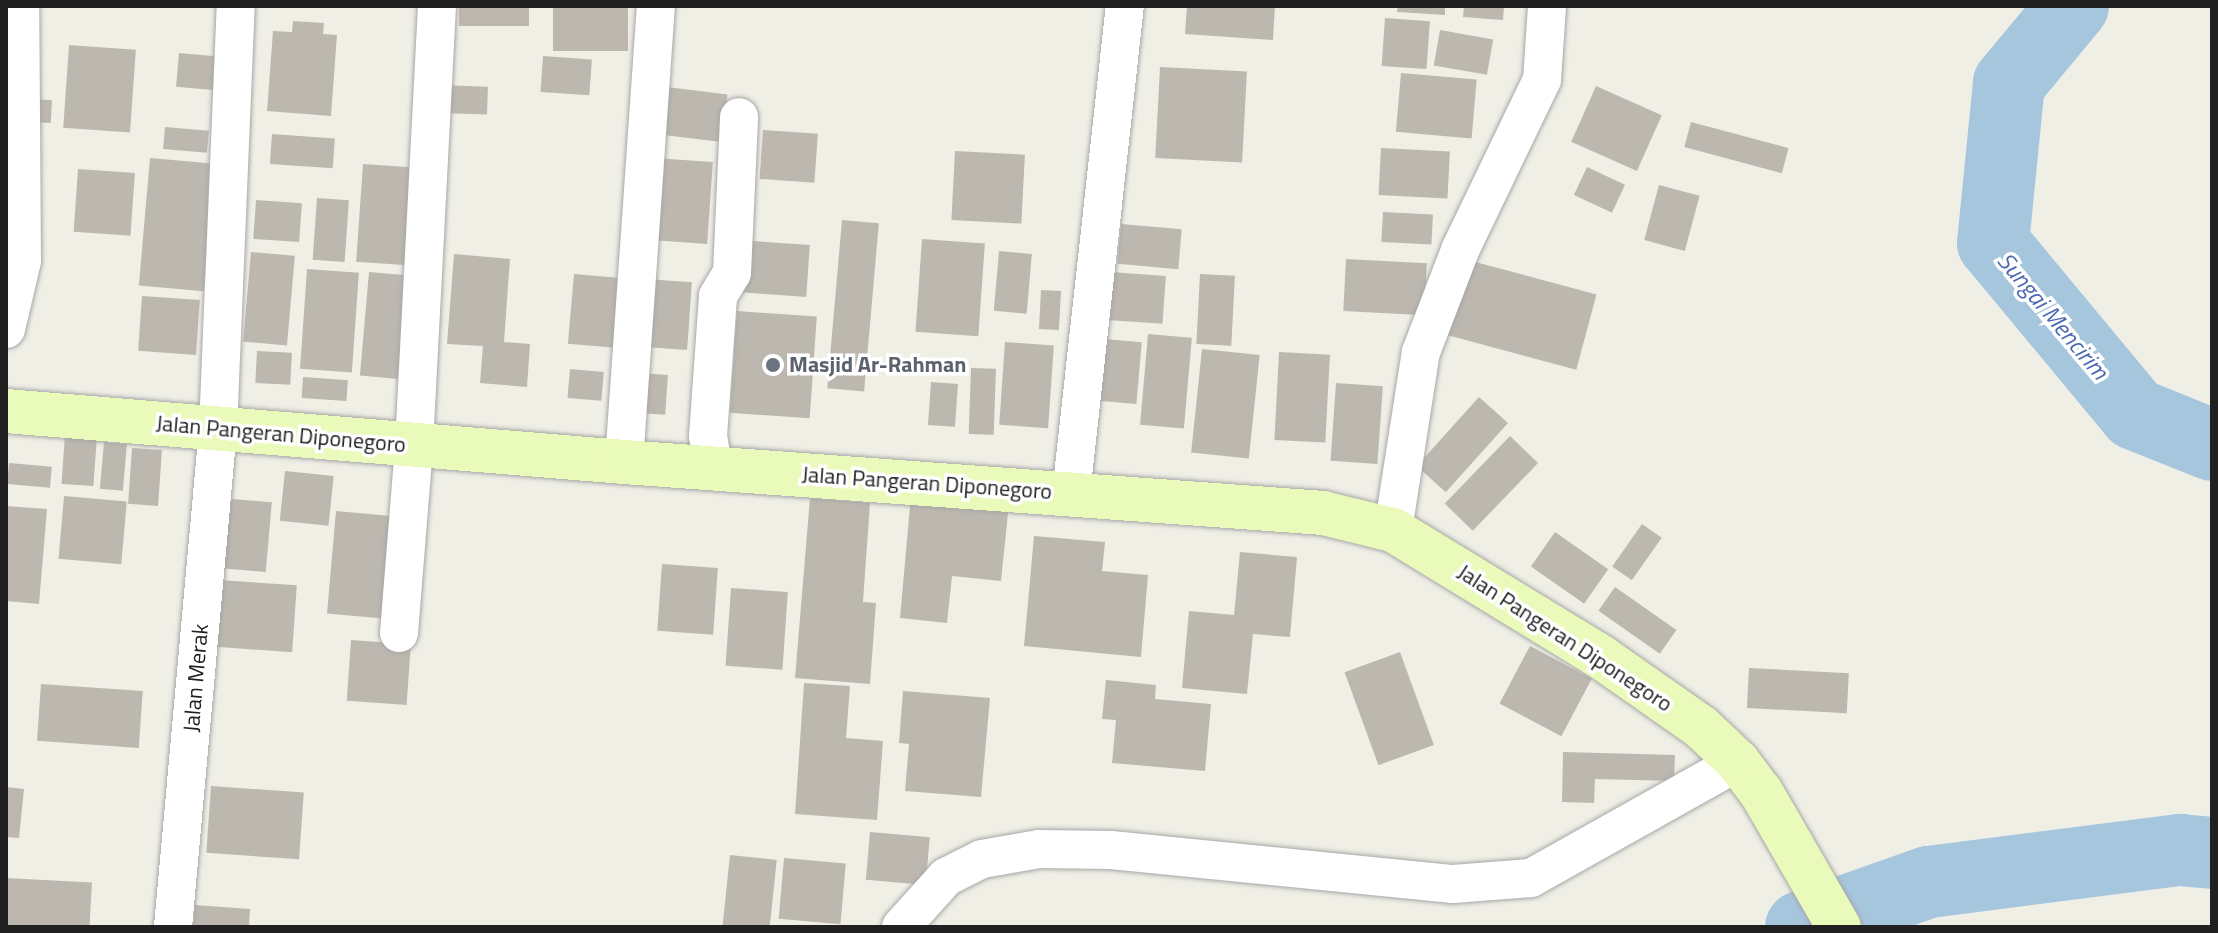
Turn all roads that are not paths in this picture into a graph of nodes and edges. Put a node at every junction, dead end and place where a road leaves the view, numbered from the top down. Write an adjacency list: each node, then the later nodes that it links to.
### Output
1 (20, 6): 8 (street)
2 (236, 6): 10 (street, Jalan Merak)
3 (437, 6): 11 (street)
4 (656, 6): 12 (street)
5 (1125, 6): 14 (street)
6 (1547, 6): 15 (street)
7 (739, 117): 13 (street)
8 (6, 329)
9 (11, 420): 10 (street, Jalan Pangeran Diponegoro)
10 (218, 429): 11 (street, Jalan Pangeran Diponegoro); 18 (street, Jalan Merak)
11 (414, 445): 12 (street, Jalan Pangeran Diponegoro); 16 (street)
12 (624, 462): 13 (street, Jalan Pangeran Diponegoro)
13 (713, 467): 14 (street, Jalan Pangeran Diponegoro)
14 (1071, 494): 15 (street, Jalan Pangeran Diponegoro)
15 (1393, 530): 17 (street, Jalan Pangeran Diponegoro)
16 (399, 633)
17 (1750, 777): 19 (street); 20 (street, Jalan Pangeran Diponegoro)
18 (173, 927)
19 (901, 927)
20 (1839, 927)

